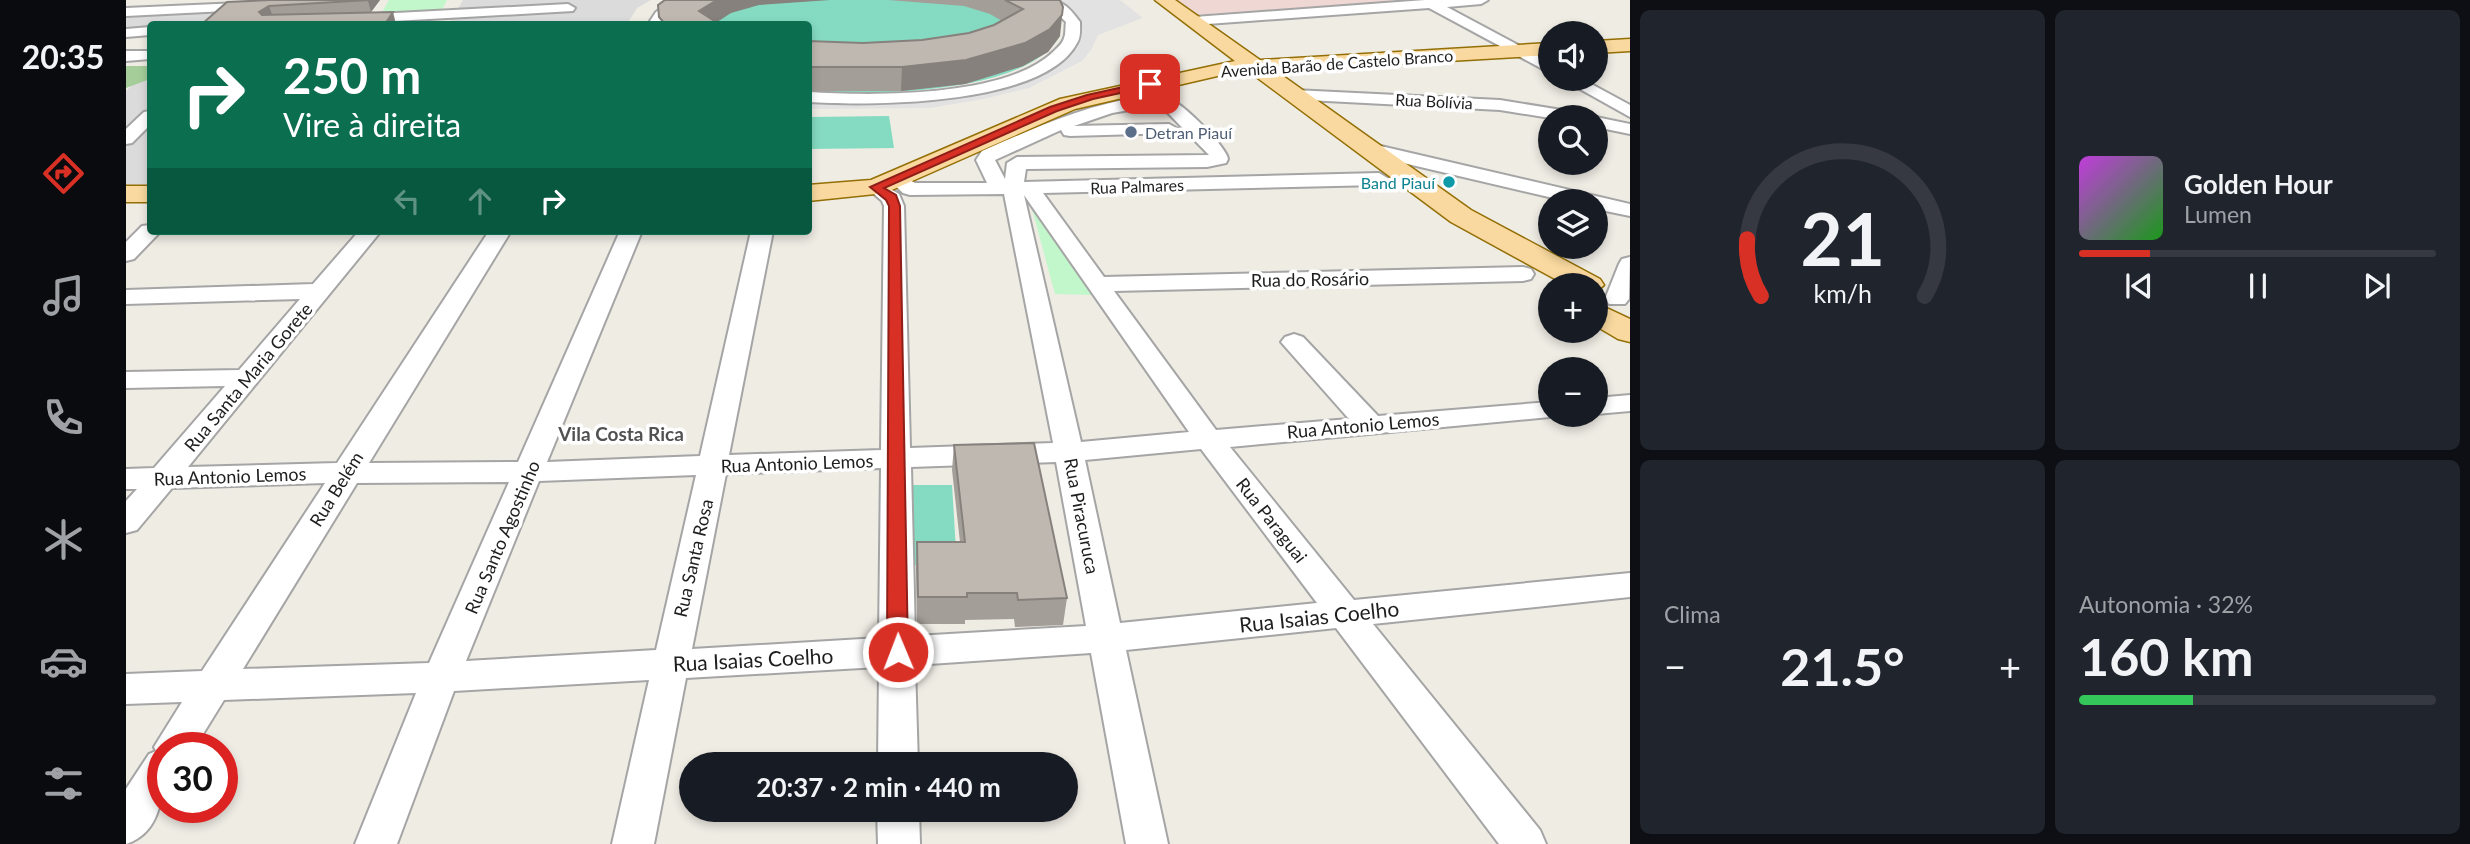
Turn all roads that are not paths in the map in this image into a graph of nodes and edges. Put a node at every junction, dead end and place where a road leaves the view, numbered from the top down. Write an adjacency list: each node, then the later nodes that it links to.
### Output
1 (175, 0): 12 (street)
2 (385, 0): 17 (street)
3 (456, 0): 14 (street)
4 (681, 0): 19 (street)
5 (1050, 0): 36 (street)
6 (1481, 0): 7 (street)
7 (1426, 2): 20 (street); 28 (street)
8 (239, 3): 11 (street); 12 (street); 16 (street)
9 (569, 4): 14 (street); 18 (street)
10 (1156, 4): 20 (main road); 33 (main road)
11 (276, 5)
12 (163, 10): 13 (street)
13 (126, 12)
14 (446, 19): 17 (street)
15 (346, 20): 17 (street)
16 (218, 21)
17 (372, 21)
18 (562, 21)
19 (657, 21)
20 (1194, 22): 33 (main road)
21 (147, 31): 22 (street)
22 (126, 33)
23 (1630, 38): 24 (main road)
24 (1608, 39)
25 (1538, 45): 28 (main road, Avenida Barão de Castelo Branco)
26 (1630, 45): 27 (main road)
27 (1608, 46)
28 (1513, 48): 29 (main road, Avenida Barão de Castelo Branco); 32 (street); 33 (main road, Avenida Barão de Castelo Branco)
29 (1538, 49)
30 (147, 55): 31 (street)
31 (126, 56)
32 (1538, 62)
33 (1236, 64): 35 (main road); 51 (main road); 53 (main road, Avenida Barão de Castelo Branco); 54 (main road, Avenida Barão de Castelo Branco)
34 (1592, 91): 38 (street)
35 (1294, 95): 37 (street, Rua Bolívia); 48 (main road)
36 (812, 97)
37 (1538, 111)
38 (1630, 112)
39 (1072, 122): 41 (street); 43 (street); 49 (street)
40 (1608, 124): 42 (street)
41 (1169, 129): 43 (street); 45 (street)
42 (1630, 129)
43 (1045, 131): 47 (street)
44 (147, 144): 46 (street)
45 (1181, 144): 49 (street); 50 (street)
46 (126, 145)
47 (1000, 150): 52 (street); 52 (street)
48 (1372, 150): 55 (street); 70 (main road)
49 (1194, 159): 50 (street)
50 (1049, 162): 52 (street)
51 (1378, 179): 52 (street, Rua Palmares); 71 (main road)
52 (1015, 182): 54 (street, Rua Palmares); 73 (street, Rua Paraguai); 86 (street, Rua Piracuruca)
53 (812, 183)
54 (887, 183): 56 (main road, Avenida Barão de Castelo Branco); 87 (street)
55 (1539, 189)
56 (812, 192)
57 (126, 194): 58 (main road)
58 (147, 194)
59 (1608, 205): 62 (street)
60 (126, 207): 61 (main road)
61 (147, 207)
62 (1630, 211)
63 (147, 234): 68 (street)
64 (367, 235): 74 (street, Rua Santa Maria Gorete)
65 (497, 235): 90 (street, Rua Belém)
66 (629, 235): 89 (street, Rua Santo Agostinho)
67 (761, 235): 88 (street, Rua Santa Rosa)
68 (126, 254)
69 (1630, 264): 76 (street)
70 (1566, 273)
71 (1523, 274): 72 (main road); 73 (street, Rua do Rosário)
72 (1538, 282)
73 (1098, 284): 85 (street, Rua Paraguai)
74 (320, 291): 75 (street); 79 (street, Rua Santa Maria Gorete)
75 (126, 297)
76 (1610, 302): 77 (main road)
77 (1630, 332)
78 (1294, 342): 84 (street)
79 (247, 378): 80 (street); 91 (street, Rua Santa Maria Gorete)
80 (126, 380)
81 (1630, 403): 82 (street)
82 (1608, 405)
83 (1538, 411): 84 (street, Rua Antonio Lemos)
84 (1369, 424): 85 (street, Rua Antonio Lemos)
85 (1208, 439): 86 (street, Rua Antonio Lemos); 95 (street, Rua Paraguai)
86 (1069, 452): 87 (street, Rua Antonio Lemos); 96 (street, Rua Piracuruca)
87 (895, 459): 88 (street, Rua Antonio Lemos); 97 (street)
88 (714, 466): 89 (street, Rua Antonio Lemos); 98 (street, Rua Santa Rosa)
89 (530, 472): 90 (street, Rua Antonio Lemos); 99 (street, Rua Santo Agostinho)
90 (346, 473): 91 (street, Rua Antonio Lemos); 100 (street, Rua Belém)
91 (164, 477): 92 (street, Rua Antonio Lemos); 93 (street, Rua Santa Maria Gorete)
92 (126, 479)
93 (126, 522)
94 (1630, 585): 95 (street, Rua Isaias Coelho)
95 (1346, 613): 96 (street, Rua Isaias Coelho); 111 (street, Rua Paraguai)
96 (1107, 638): 97 (street, Rua Isaias Coelho); 110 (street, Rua Piracuruca)
97 (898, 652): 98 (street, Rua Isaias Coelho); 103 (street)
98 (670, 664): 99 (street, Rua Isaias Coelho); 108 (street, Rua Santa Rosa)
99 (441, 677): 100 (street, Rua Isaias Coelho); 107 (street, Rua Santo Agostinho)
100 (212, 687): 101 (street, Rua Isaias Coelho); 102 (street, Rua Belém)
101 (126, 689)
102 (184, 732)
103 (898, 752)
104 (147, 792): 106 (street)
105 (898, 822): 109 (street)
106 (126, 825)
107 (376, 844)
108 (633, 844)
109 (899, 844)
110 (1147, 844)
111 (1525, 844)

